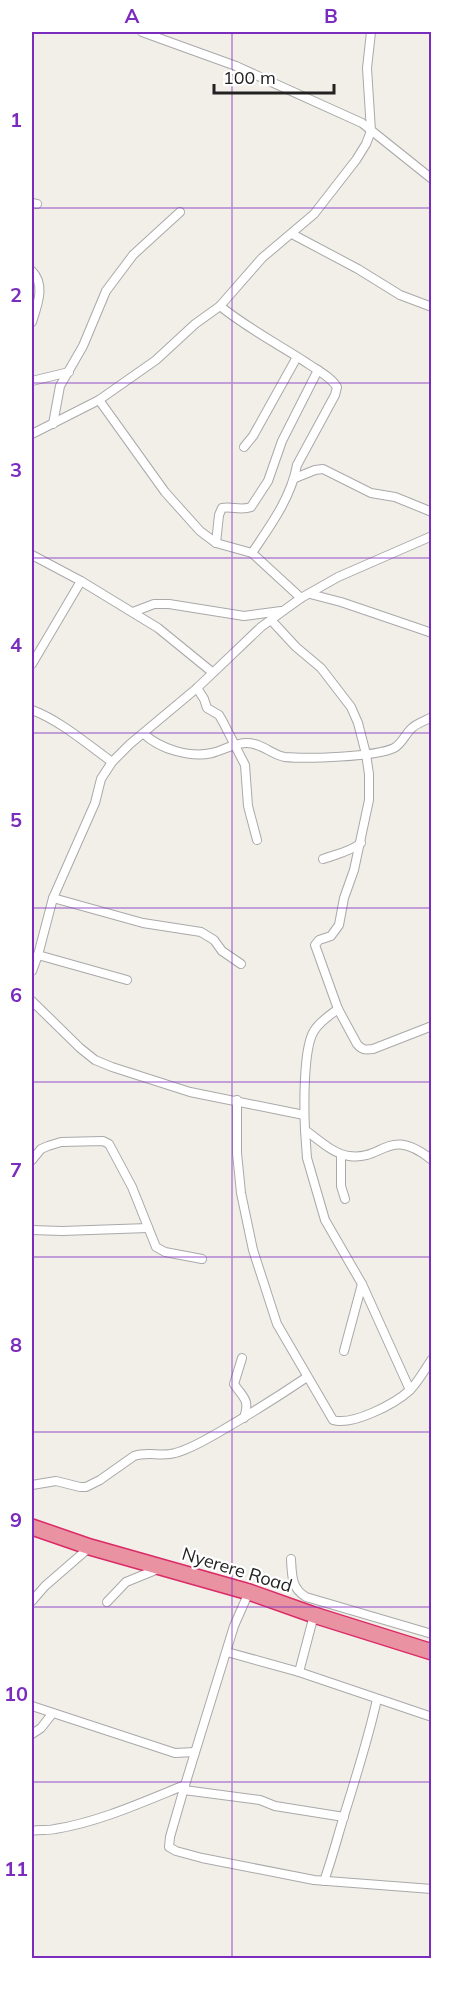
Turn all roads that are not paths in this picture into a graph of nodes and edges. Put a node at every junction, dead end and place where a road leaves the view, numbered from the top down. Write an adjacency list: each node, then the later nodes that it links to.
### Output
1 (142, 32): 3 (street)
2 (370, 32): 3 (street)
3 (371, 131): 4 (street); 6 (street)
4 (432, 179)
5 (180, 212): 13 (street)
6 (292, 234): 8 (street); 9 (street)
7 (32, 271): 10 (street)
8 (220, 306): 11 (street); 15 (street)
9 (432, 307)
10 (32, 322)
11 (297, 357): 12 (street); 18 (street)
12 (318, 370): 19 (street); 22 (street)
13 (69, 372): 14 (street); 16 (street)
14 (32, 381)
15 (99, 400): 16 (street); 22 (street)
16 (53, 424): 17 (street)
17 (32, 434)
18 (244, 447)
19 (295, 478): 20 (street); 23 (street)
20 (432, 512)
21 (430, 538): 26 (street)
22 (216, 543): 23 (street)
23 (252, 553): 27 (street)
24 (32, 555): 25 (street)
25 (81, 581): 29 (street); 32 (street)
26 (309, 594): 27 (street); 31 (street)
27 (301, 598): 28 (street)
28 (283, 611): 29 (street); 30 (street)
29 (133, 612): 33 (street)
30 (271, 620): 33 (street); 39 (street)
31 (432, 633)
32 (32, 664)
33 (212, 672): 34 (street)
34 (196, 688): 37 (street); 38 (street)
35 (32, 710): 40 (street)
36 (432, 717): 39 (street)
37 (144, 734): 38 (street); 40 (street)
38 (235, 744): 39 (street); 41 (street)
39 (366, 754): 42 (street)
40 (112, 762): 44 (street)
41 (257, 840)
42 (361, 843): 43 (street); 50 (street)
43 (323, 859)
44 (53, 898): 45 (street); 46 (street)
45 (38, 955): 47 (street); 48 (street)
46 (242, 964)
47 (32, 971)
48 (127, 980)
49 (32, 1001): 52 (street)
50 (338, 1009): 51 (street); 53 (street)
51 (432, 1026)
52 (237, 1100): 53 (street); 66 (street)
53 (304, 1115): 54 (street)
54 (305, 1130): 55 (street); 62 (street)
55 (341, 1155): 57 (street); 58 (street)
56 (32, 1160): 59 (street)
57 (432, 1160)
58 (345, 1199)
59 (148, 1228): 60 (street); 61 (street)
60 (32, 1230)
61 (202, 1259)
62 (362, 1284): 63 (street); 67 (street)
63 (344, 1351)
64 (242, 1358): 68 (street)
65 (432, 1359): 67 (street)
66 (307, 1377): 67 (street); 68 (street)
67 (410, 1390)
68 (244, 1418): 69 (street)
69 (32, 1485)
70 (32, 1527): 71 (highway, Nyerere Road)
71 (90, 1547): 73 (highway, Nyerere Road); 75 (street)
72 (291, 1559): 78 (street)
73 (162, 1568): 74 (highway, Nyerere Road); 76 (street)
74 (249, 1592): 77 (highway, Nyerere Road); 79 (street)
75 (32, 1600)
76 (107, 1602)
77 (314, 1615): 80 (highway, Nyerere Road); 81 (street)
78 (432, 1634)
79 (227, 1652): 81 (street); 87 (street)
80 (432, 1652)
81 (299, 1672): 82 (street)
82 (377, 1700): 85 (street); 89 (street)
83 (32, 1706): 84 (street)
84 (52, 1714): 86 (street); 87 (street)
85 (432, 1717)
86 (32, 1734)
87 (195, 1752): 88 (street)
88 (184, 1788): 89 (street); 90 (street); 91 (street)
89 (344, 1817): 91 (street)
90 (32, 1831)
91 (324, 1881): 92 (street)
92 (432, 1889)

